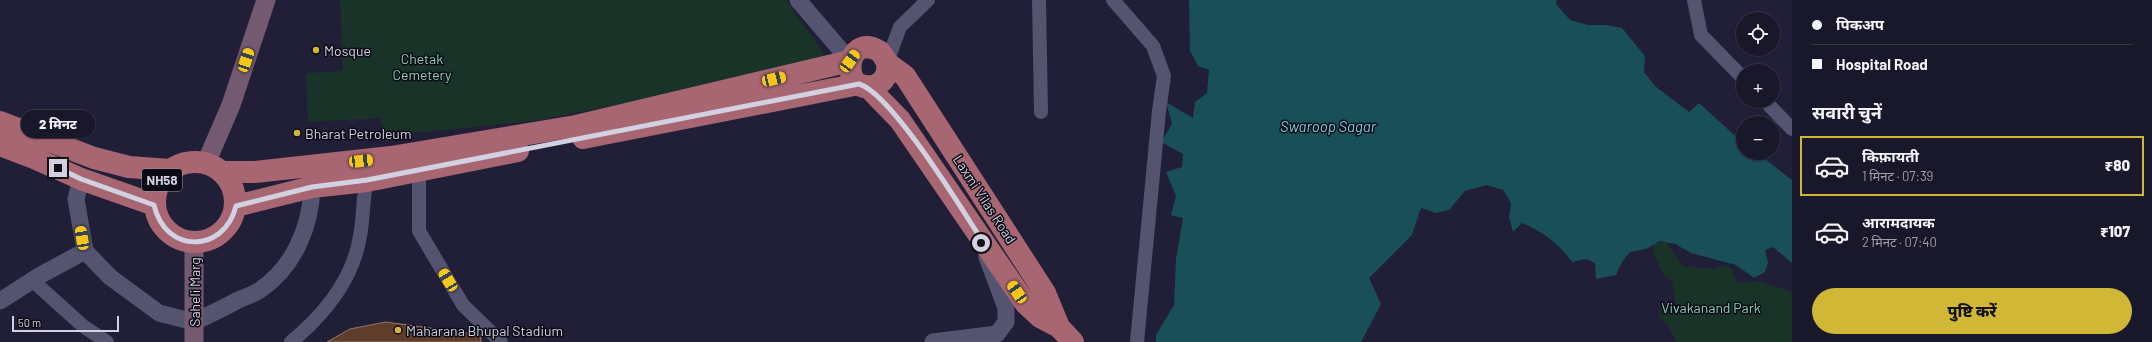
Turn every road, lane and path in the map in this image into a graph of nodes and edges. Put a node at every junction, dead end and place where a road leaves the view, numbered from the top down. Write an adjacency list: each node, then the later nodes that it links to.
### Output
1 (266, 0): 17 (main road)
2 (798, 0): 7 (street)
3 (928, 0): 8 (street)
4 (1039, 0): 12 (street)
5 (1114, 0): 36 (street)
6 (1694, 0): 9 (street)
7 (850, 61): 8 (highway, Laxmi Vilas Road / NH58); 10 (highway, NH58); 16 (highway, NH58)
8 (887, 62): 10 (highway, NH58); 30 (highway, Laxmi Vilas Road / NH58)
9 (1736, 71)
10 (863, 85): 16 (highway, NH58); 24 (highway, NH58)
11 (1772, 108): 14 (street)
12 (1041, 112)
13 (0, 122): 18 (highway, NH58)
14 (1792, 129)
15 (0, 145): 19 (highway, NH58)
16 (418, 161): 17 (highway, NH58); 20 (highway, NH58); 34 (street)
17 (215, 167): 18 (highway, NH58); 23 (highway)
18 (170, 170): 22 (highway, NH58)
19 (81, 179): 22 (highway, NH58); 26 (street)
20 (367, 180): 21 (highway, NH58); 33 (street)
21 (312, 187): 23 (highway, NH58); 29 (street)
22 (154, 205): 25 (highway, NH58)
23 (236, 206): 25 (highway)
24 (976, 231): 30 (highway, NH58); 35 (street)
25 (194, 242): 29 (main road, Saheli Marg)
26 (84, 251): 27 (street); 29 (street)
27 (33, 281): 28 (street); 31 (street)
28 (0, 302)
29 (194, 322): 32 (main road, Saheli Marg)
30 (1066, 335)
31 (107, 342)
32 (194, 342)
33 (292, 342)
34 (501, 342)
35 (933, 342)
36 (1137, 342)

